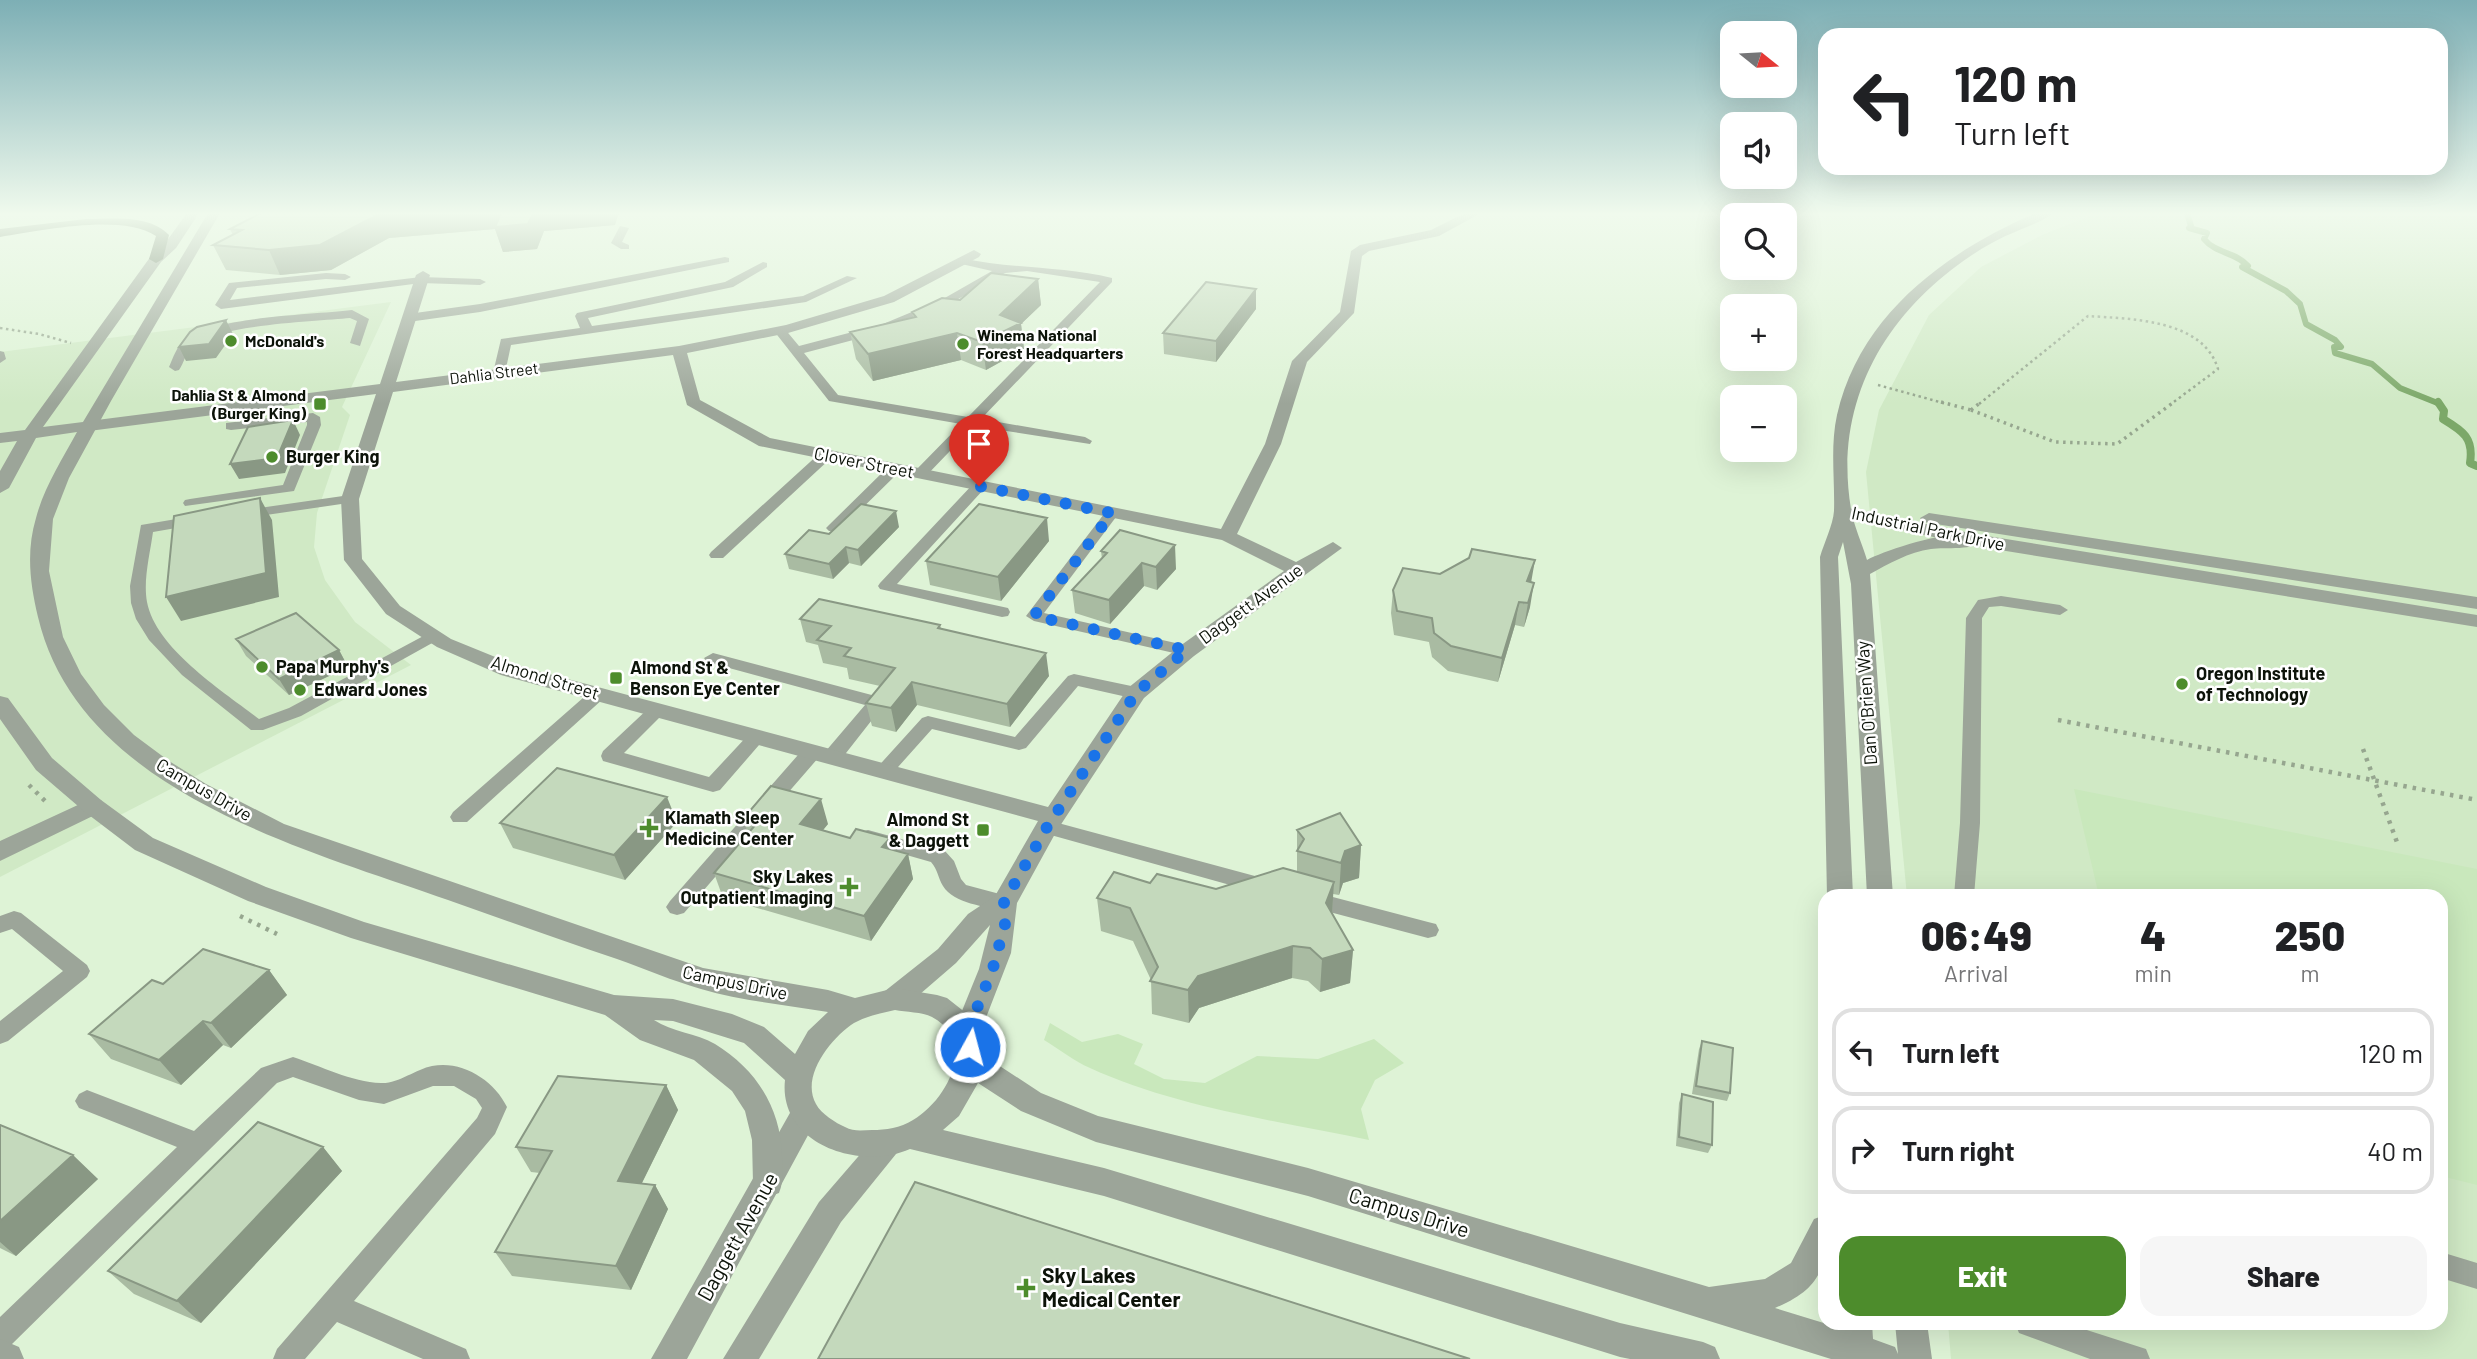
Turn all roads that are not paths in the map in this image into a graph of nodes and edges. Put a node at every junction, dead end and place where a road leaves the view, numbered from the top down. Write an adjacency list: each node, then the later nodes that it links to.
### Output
1 (143, 276): 28 (street)
2 (177, 276): 26 (street, Campus Drive)
3 (322, 276): 13 (lane)
4 (334, 276): 12 (lane)
5 (641, 276): 16 (lane)
6 (744, 276): 17 (lane)
7 (932, 276): 18 (street, Dahlia Street)
8 (991, 276): 21 (lane)
9 (1089, 276): 25 (lane)
10 (1353, 276): 41 (street)
11 (1932, 276): 38 (street, Dan O'Brien Way)
12 (345, 277)
13 (422, 277): 15 (lane); 16 (street, Almond Street)
14 (851, 278): 17 (lane)
15 (480, 282)
16 (408, 318): 24 (street, Almond Street)
17 (588, 331): 23 (lane)
18 (780, 331): 20 (street, Dahlia Street); 21 (lane)
19 (356, 343): 22 (lane)
20 (679, 350): 23 (street, Dahlia Street); 31 (street, Clover Street)
21 (796, 351): 25 (lane)
22 (175, 367)
23 (499, 373): 24 (street, Dahlia Street)
24 (385, 387): 26 (street, Dahlia Street); 36 (street, Almond Street)
25 (968, 422): 30 (lane); 33 (lane)
26 (89, 426): 28 (street, Dahlia Street); 75 (street, Campus Drive)
27 (231, 426): 37 (lane)
28 (30, 434): 29 (street, Dahlia Street); 35 (street)
29 (0, 438)
30 (1085, 442)
31 (826, 455): 32 (street, Clover Street); 44 (lane)
32 (894, 469): 33 (street, Clover Street); 40 (lane)
33 (920, 474): 34 (street, Clover Street)
34 (979, 486): 39 (street, Clover Street); 49 (lane)
35 (0, 488)
36 (350, 499): 51 (street, Almond Street); 51 (lane)
37 (190, 503)
38 (1843, 512): 42 (street, Industrial Park Drive); 46 (street, Dan O'Brien Way); 47 (street, Industrial Park Drive); 66 (street, Dan O'Brien Way)
39 (1112, 513): 41 (street, Clover Street); 52 (lane)
40 (834, 528)
41 (1227, 536): 45 (street, Clover Street)
42 (1975, 540): 46 (street); 50 (street, Industrial Park Drive)
43 (1333, 548): 45 (street, Daggett Avenue)
44 (717, 555)
45 (1297, 570): 52 (street, Daggett Avenue)
46 (1860, 572): 67 (street, Dan O'Brien Way)
47 (2477, 603)
48 (2060, 610): 68 (lane)
49 (1002, 612)
50 (2477, 621)
51 (435, 637): 55 (street, Almond Street)
52 (1187, 650): 54 (street, Daggett Avenue)
53 (713, 659): 59 (lane)
54 (1136, 693): 60 (lane); 63 (street, Daggett Avenue)
55 (598, 694): 57 (street, Almond Street); 62 (lane)
56 (0, 703): 61 (street)
57 (657, 710): 58 (street, Almond Street); 58 (lane)
58 (757, 737): 59 (street, Almond Street)
59 (822, 754): 60 (street, Almond Street); 70 (lane)
60 (883, 771): 63 (street, Almond Street)
61 (93, 806): 65 (street); 74 (street)
62 (460, 817)
63 (1051, 822): 69 (street, Daggett Avenue); 72 (lane)
64 (863, 836): 69 (lane)
65 (0, 852)
66 (1840, 889)
67 (1880, 889)
68 (1965, 889)
69 (1004, 902): 73 (street, Daggett Avenue); 77 (street, Daggett Avenue)
70 (677, 907)
71 (0, 925): 76 (lane)
72 (1428, 930)
73 (895, 999): 75 (street); 77 (street)
74 (614, 1006): 78 (street); 83 (street)
75 (856, 1010): 78 (street)
76 (0, 1034)
77 (969, 1047): 81 (street); 87 (street, Campus Drive)
78 (800, 1076): 80 (street)
79 (87, 1101): 82 (lane)
80 (805, 1113): 81 (street); 83 (street, Daggett Avenue)
81 (898, 1141): 93 (street); 99 (street)
82 (198, 1144): 88 (lane); 91 (lane)
83 (768, 1183): 98 (street, Daggett Avenue)
84 (1818, 1243): 87 (street)
85 (2448, 1267): 86 (lane)
86 (2477, 1276)
87 (1706, 1302): 92 (street, Campus Drive)
88 (333, 1306): 96 (lane); 97 (lane)
89 (1912, 1330): 101 (street)
90 (2047, 1330): 102 (lane)
91 (0, 1336)
92 (1863, 1347)
93 (1631, 1349): 100 (street)
94 (0, 1356): 95 (street)
95 (7, 1359)
96 (287, 1359)
97 (456, 1359)
98 (667, 1359)
99 (740, 1359)
100 (1703, 1359)
101 (1914, 1359)
102 (2136, 1359)

